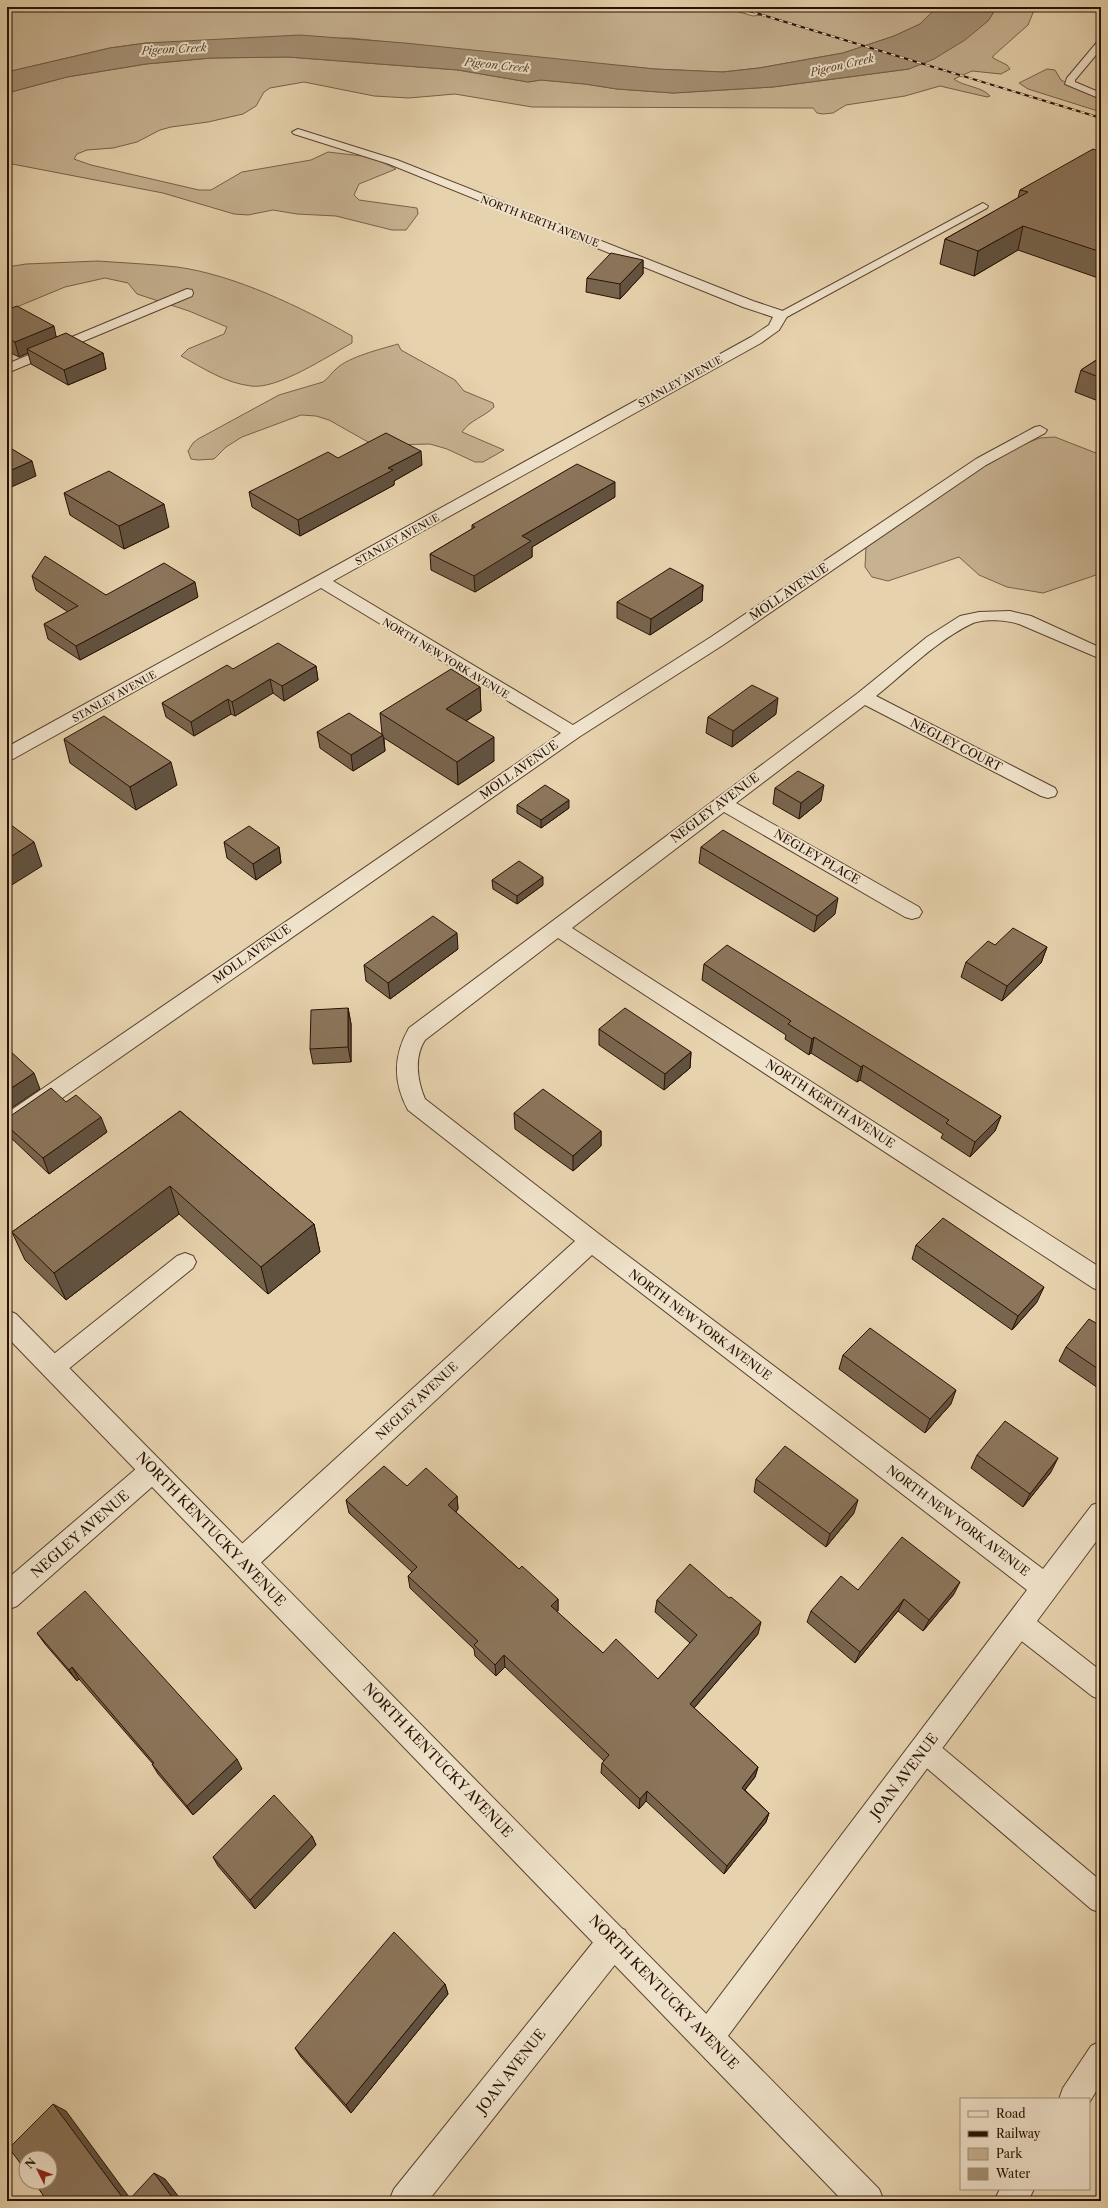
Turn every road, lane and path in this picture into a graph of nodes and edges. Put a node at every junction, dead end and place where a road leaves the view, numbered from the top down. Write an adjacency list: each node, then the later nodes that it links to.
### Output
1 (1088, 7): 2 (highway)
2 (1101, 9)
3 (1101, 43): 4 (lane)
4 (1085, 62): 5 (lane); 6 (lane)
5 (1096, 64)
6 (1101, 96)
7 (298, 132): 10 (street, NORTH KERTH AVENUE)
8 (983, 206): 10 (lane)
9 (187, 293): 11 (street)
10 (781, 315): 13 (street, STANLEY AVENUE)
11 (7, 369)
12 (1040, 430): 16 (street, MOLL AVENUE)
13 (320, 581): 16 (street, NORTH NEW YORK AVENUE); 17 (street, STANLEY AVENUE)
14 (1101, 654): 15 (street, NEGLEY AVENUE)
15 (864, 697): 18 (street, NEGLEY COURT); 19 (street, NEGLEY AVENUE)
16 (573, 733): 23 (street, MOLL AVENUE)
17 (7, 755)
18 (1048, 792)
19 (722, 803): 20 (street, NEGLEY PLACE); 21 (street, NEGLEY AVENUE)
20 (912, 912)
21 (557, 928): 22 (street, NEGLEY AVENUE); 26 (street, NORTH KERTH AVENUE)
22 (417, 1034): 24 (street, NORTH NEW YORK AVENUE)
23 (7, 1125)
24 (591, 1241): 31 (street, NEGLEY AVENUE); 32 (street, NORTH NEW YORK AVENUE)
25 (185, 1262): 28 (lane)
26 (1101, 1281)
27 (7, 1321): 28 (street, NORTH KENTUCKY AVENUE)
28 (53, 1368): 29 (street, NORTH KENTUCKY AVENUE)
29 (153, 1470): 31 (street, NORTH KENTUCKY AVENUE); 33 (street, NEGLEY AVENUE)
30 (1101, 1514): 32 (street, JOAN AVENUE)
31 (243, 1561): 38 (street, NORTH KENTUCKY AVENUE)
32 (1045, 1587): 34 (street, JOAN AVENUE)
33 (7, 1597)
34 (1019, 1623): 35 (lane); 36 (street, JOAN AVENUE)
35 (1101, 1687)
36 (924, 1749): 37 (lane); 39 (street, JOAN AVENUE)
37 (1101, 1899)
38 (614, 1941): 39 (street, NORTH KENTUCKY AVENUE); 43 (street, JOAN AVENUE)
39 (708, 2037): 44 (street, NORTH KENTUCKY AVENUE)
40 (1101, 2056): 41 (lane)
41 (1075, 2098)
42 (1017, 2190): 45 (lane)
43 (406, 2201)
44 (867, 2201)
45 (1010, 2201)

